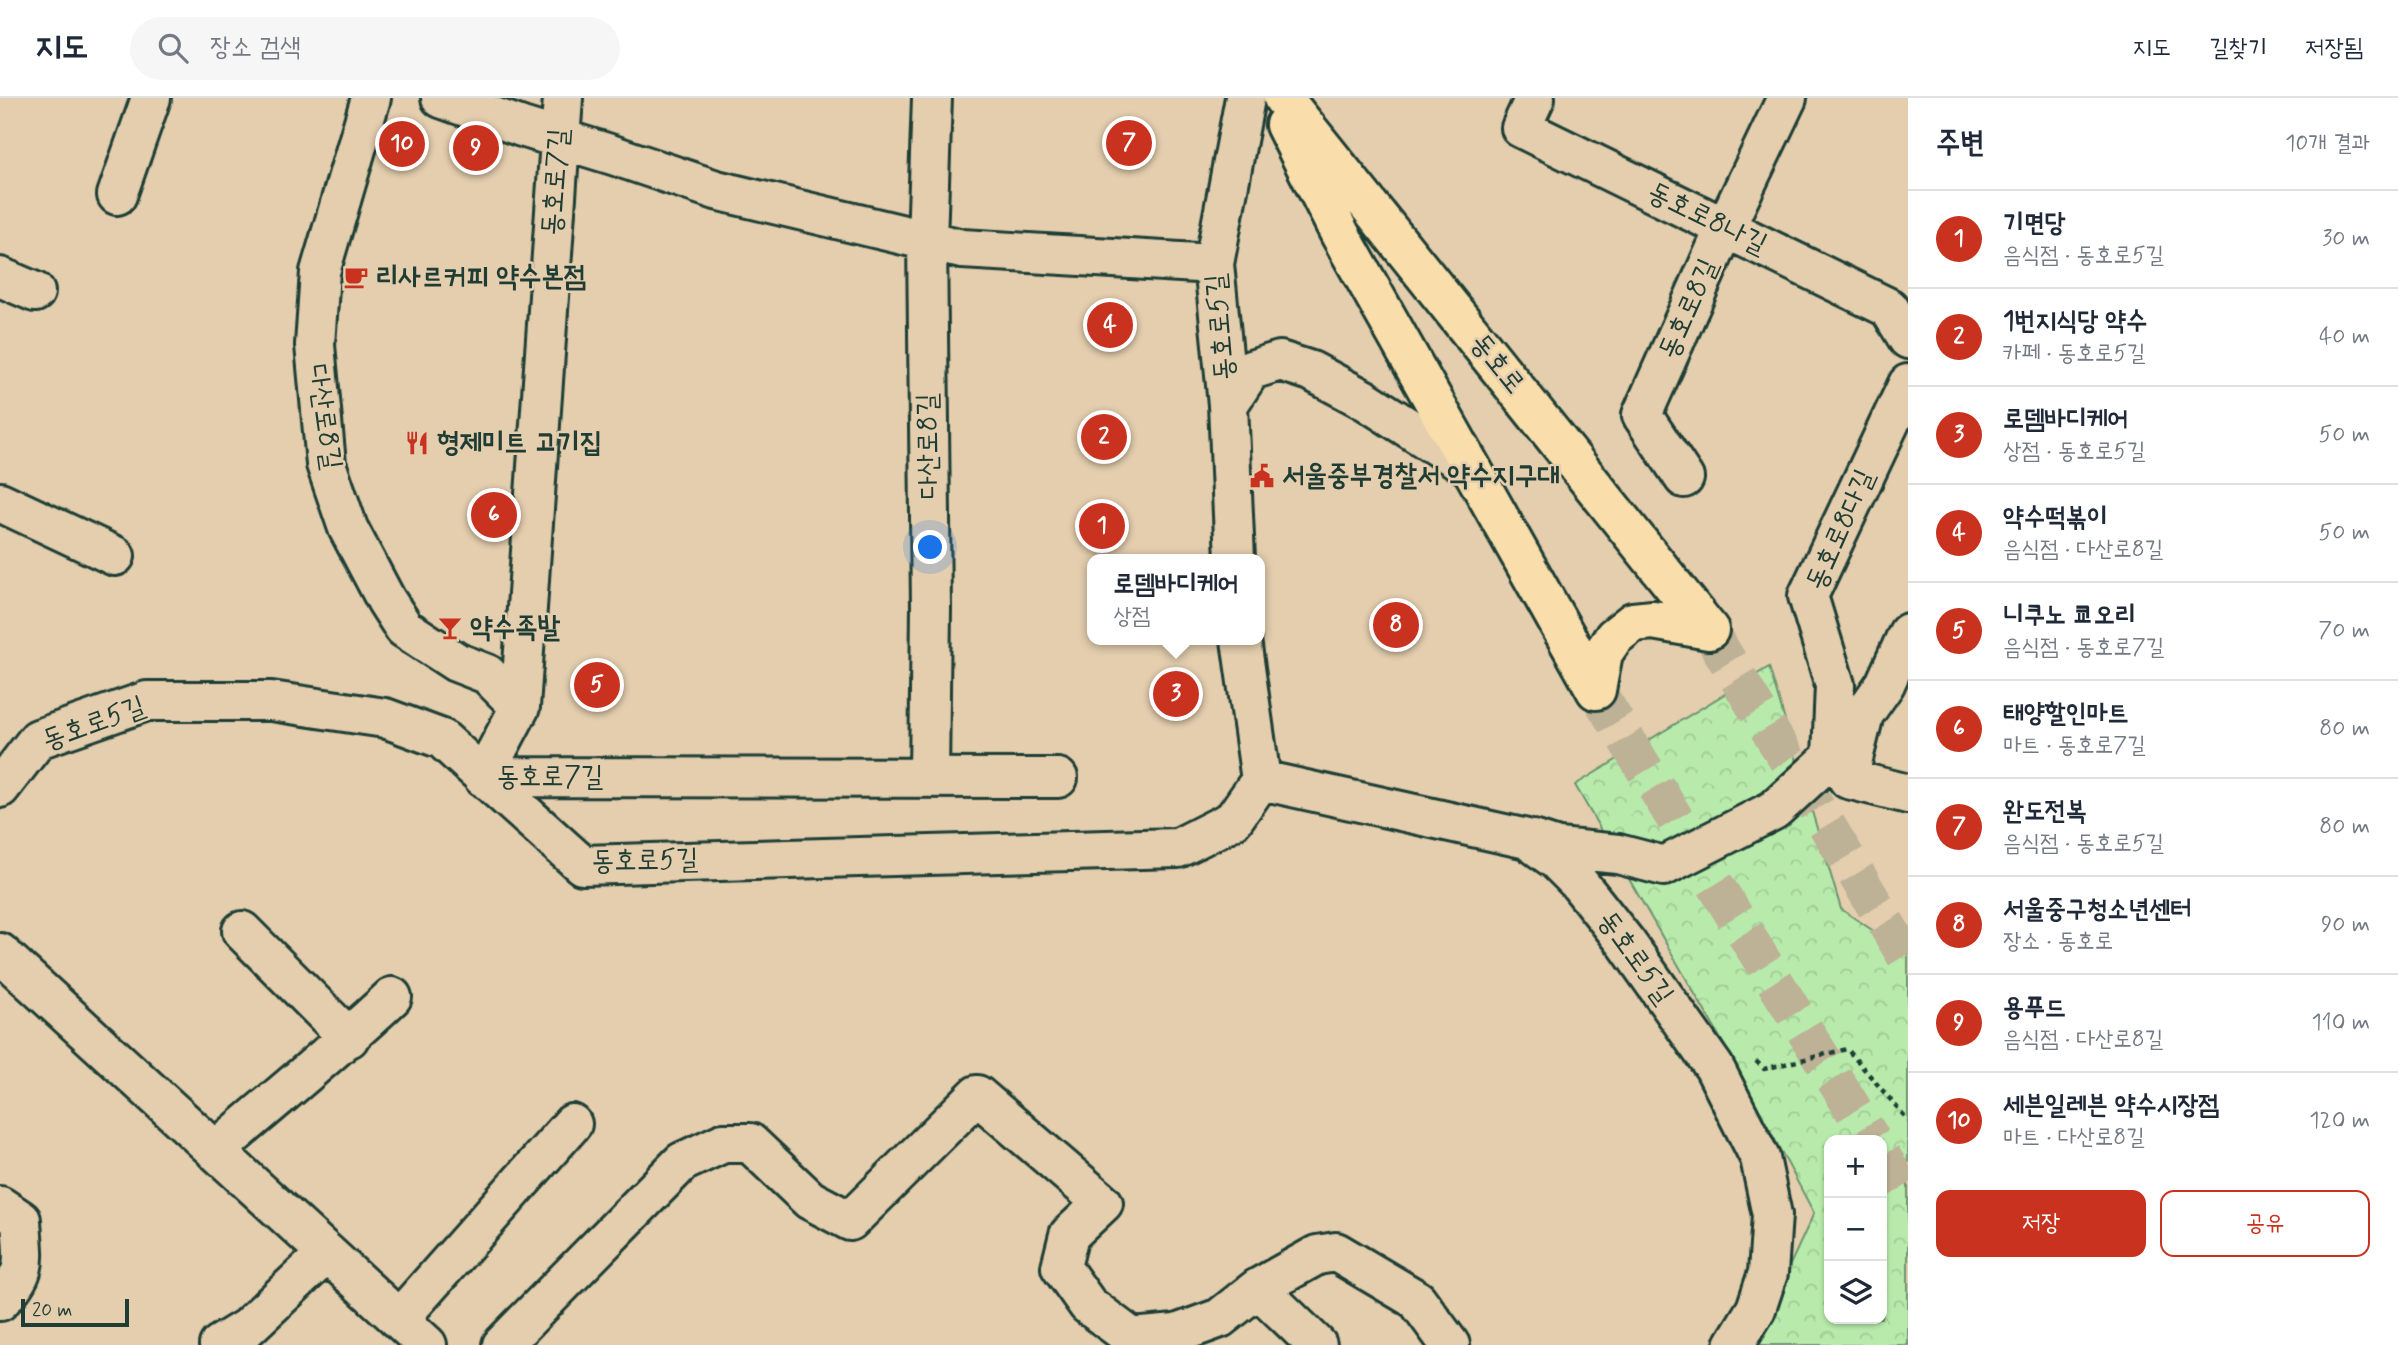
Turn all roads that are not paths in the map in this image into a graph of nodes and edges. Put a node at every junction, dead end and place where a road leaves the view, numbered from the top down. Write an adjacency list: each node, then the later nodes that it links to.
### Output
1 (151, 98): 12 (street)
2 (371, 98): 28 (street, 다산로8길)
3 (441, 98): 11 (street)
4 (563, 98): 11 (street, 동호로7길)
5 (932, 98): 14 (street, 다산로8길)
6 (1245, 98): 15 (street, 동호로5길)
7 (1272, 98): 21 (main road)
8 (1283, 98): 21 (main road, 동호로)
9 (1535, 98): 13 (street, 동호로8나길)
10 (1787, 98): 13 (street, 동호로8길)
11 (558, 138): 14 (street); 28 (street, 동호로7길)
12 (117, 195)
13 (1725, 228): 18 (street, 동호로8나길); 22 (street, 동호로8길)
14 (927, 240): 15 (street); 31 (street, 다산로8길)
15 (1214, 264): 20 (street, 동호로5길)
16 (0, 277): 17 (street)
17 (35, 292)
18 (1908, 339)
19 (1908, 384): 29 (street, 동호로8다길)
20 (1228, 405): 21 (street); 24 (street, 동호로5길)
21 (1471, 468)
22 (1684, 478)
23 (0, 502): 25 (street)
24 (1235, 554)
25 (115, 556)
26 (1908, 633): 29 (street)
27 (1242, 645): 33 (street)
28 (520, 707): 30 (street, 동호로7길)
29 (1849, 718): 35 (street); 36 (street, 동호로8다길)
30 (483, 777): 31 (street, 동호로7길); 33 (street, 동호로5길); 34 (street, 동호로5길)
31 (929, 777): 32 (street, 동호로7길)
32 (1058, 778)
33 (1261, 780): 36 (street, 동호로5길)
34 (0, 788)
35 (1908, 794)
36 (1527, 839): 53 (street, 동호로5길)
37 (242, 931): 40 (street)
38 (0, 953): 42 (street)
39 (392, 997): 40 (street)
40 (349, 1038): 42 (street)
41 (572, 1124): 47 (street)
42 (215, 1151): 44 (street)
43 (0, 1206): 46 (street)
44 (327, 1253): 47 (street); 48 (street)
45 (1258, 1288): 50 (street); 51 (street); 52 (street)
46 (0, 1301)
47 (399, 1319): 49 (street)
48 (219, 1345)
49 (427, 1345)
50 (502, 1345)
51 (1317, 1345)
52 (1450, 1345)
53 (1734, 1345)

